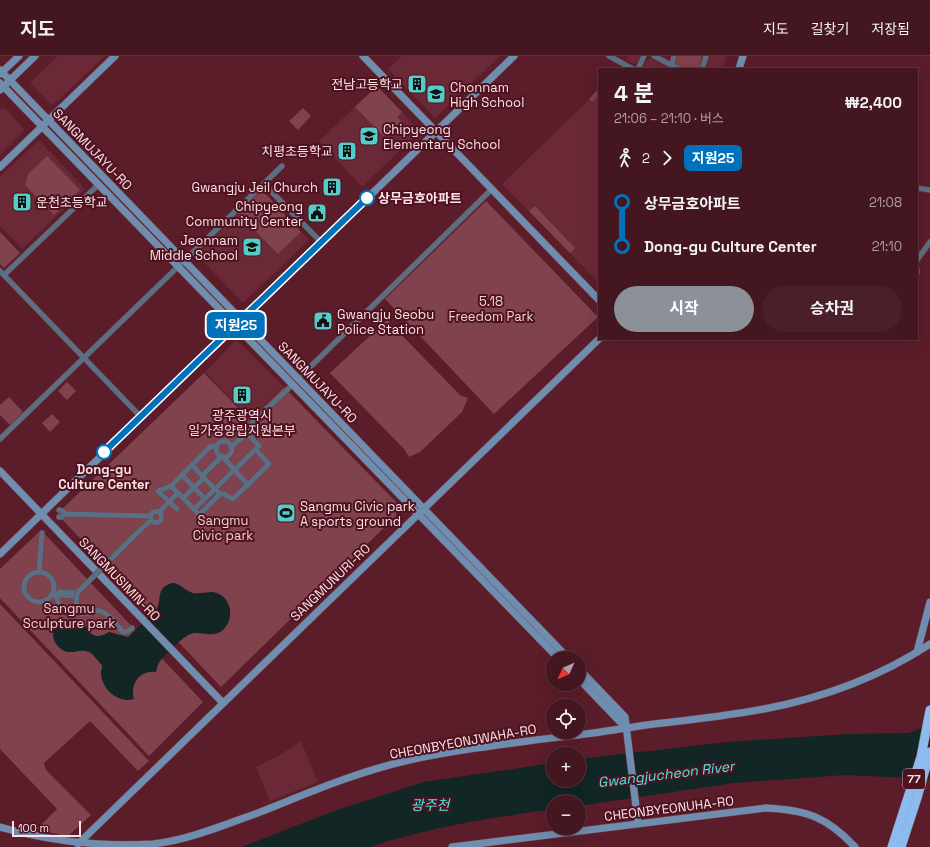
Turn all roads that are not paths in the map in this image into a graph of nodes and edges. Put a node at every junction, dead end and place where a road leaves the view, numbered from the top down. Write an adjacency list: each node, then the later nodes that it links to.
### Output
1 (19, 56): 18 (street)
2 (35, 56): 19 (street)
3 (115, 56): 21 (street)
4 (363, 56): 23 (street)
5 (514, 56): 23 (street)
6 (609, 56): 13 (street)
7 (644, 56): 14 (street)
8 (654, 56): 12 (street)
9 (674, 56): 12 (street)
10 (706, 56): 16 (street)
11 (742, 56): 17 (street)
12 (672, 65): 15 (street)
13 (631, 68)
14 (638, 68)
15 (677, 68)
16 (702, 68)
17 (739, 68)
18 (1, 72): 19 (street, SANGMUJAYU-RO)
19 (10, 80): 20 (street); 21 (street, SANGMUJAYU-RO)
20 (1, 86): 22 (street, SANGMUJAYU-RO)
21 (48, 120): 22 (street); 34 (street, SANGMUJAYU-RO)
22 (42, 126): 25 (street); 27 (street, SANGMUJAYU-RO)
23 (436, 131): 29 (street); 32 (street)
24 (282, 166): 26 (street)
25 (0, 167)
26 (264, 184): 32 (street); 34 (street)
27 (98, 185): 35 (street, SANGMUJAYU-RO); 36 (street)
28 (918, 188): 30 (street)
29 (492, 189): 37 (street); 42 (street)
30 (930, 190)
31 (930, 242): 33 (street)
32 (322, 243): 38 (street)
33 (918, 259)
34 (184, 261): 35 (street); 38 (street, SANGMUJAYU-RO)
35 (178, 267): 39 (street, SANGMUJAYU-RO); 41 (street)
36 (2, 273): 41 (street)
37 (598, 299)
38 (241, 320): 39 (street); 68 (street, SANGMUJAYU-RO)
39 (235, 326): 44 (street); 68 (street, SANGMUJAYU-RO)
40 (598, 339): 68 (street, SANGMUNURI-RO)
41 (84, 358): 44 (street); 46 (street)
42 (303, 374)
43 (289, 388): 45 (street)
44 (141, 417): 70 (street)
45 (247, 433): 48 (street); 49 (street)
46 (0, 440)
47 (216, 447): 48 (street); 50 (street); 51 (street)
48 (231, 447): 50 (street)
49 (256, 450): 52 (street); 56 (street)
50 (222, 456): 52 (street); 55 (street)
51 (192, 465): 54 (street); 55 (street)
52 (234, 470): 56 (street); 59 (street)
53 (0, 471): 70 (street, SANGMUSIMIN-RO)
54 (182, 475): 57 (street); 58 (street)
55 (203, 477): 58 (street); 59 (street)
56 (248, 484): 61 (street)
57 (171, 486): 60 (street); 64 (street)
58 (194, 488): 62 (street); 63 (street)
59 (215, 489): 61 (street); 63 (street)
60 (178, 493): 62 (street); 64 (street)
61 (220, 494): 66 (street)
62 (183, 498): 66 (street)
63 (205, 499): 66 (street)
64 (169, 502): 65 (street); 69 (street)
65 (177, 509)
66 (194, 509)
67 (59, 510): 71 (street)
68 (421, 510): 83 (street, SANGMUJAYU-RO); 84 (street, SANGMUJAYU-RO); 88 (street, SANGMUNURI-RO)
69 (159, 512): 73 (street); 73 (street)
70 (42, 514): 75 (street); 88 (street, SANGMUSIMIN-RO)
71 (65, 514): 72 (street); 73 (street)
72 (59, 517)
73 (151, 518): 78 (street, bridge)
74 (42, 533): 76 (street)
75 (0, 554)
76 (39, 572): 77 (street); 77 (street)
77 (55, 593): 78 (street); 80 (street)
78 (74, 595): 80 (street, bridge)
79 (930, 602): 85 (street)
80 (75, 609): 81 (street)
81 (132, 628)
82 (930, 644): 85 (street, CHEONBYEONJWAHA-RO)
83 (552, 651)
84 (561, 651)
85 (918, 652): 90 (street, CHEONBYEONJWAHA-RO)
86 (586, 676): 90 (street)
87 (586, 686): 90 (street)
88 (223, 703): 94 (street, SANGMUNURI-RO)
89 (930, 710): 97 (highway, 77)
90 (626, 728): 92 (street); 94 (street, CHEONBYEONJWAHA-RO)
91 (930, 752): 98 (highway, 77)
92 (638, 823): 95 (street, CHEONBYEONUHA-RO); 96 (street, CHEONBYEONUHA-RO)
93 (0, 827): 94 (street, CHEONBYEONJWAHA-RO)
94 (78, 844)
95 (452, 847)
96 (855, 847)
97 (892, 847)
98 (901, 847)

